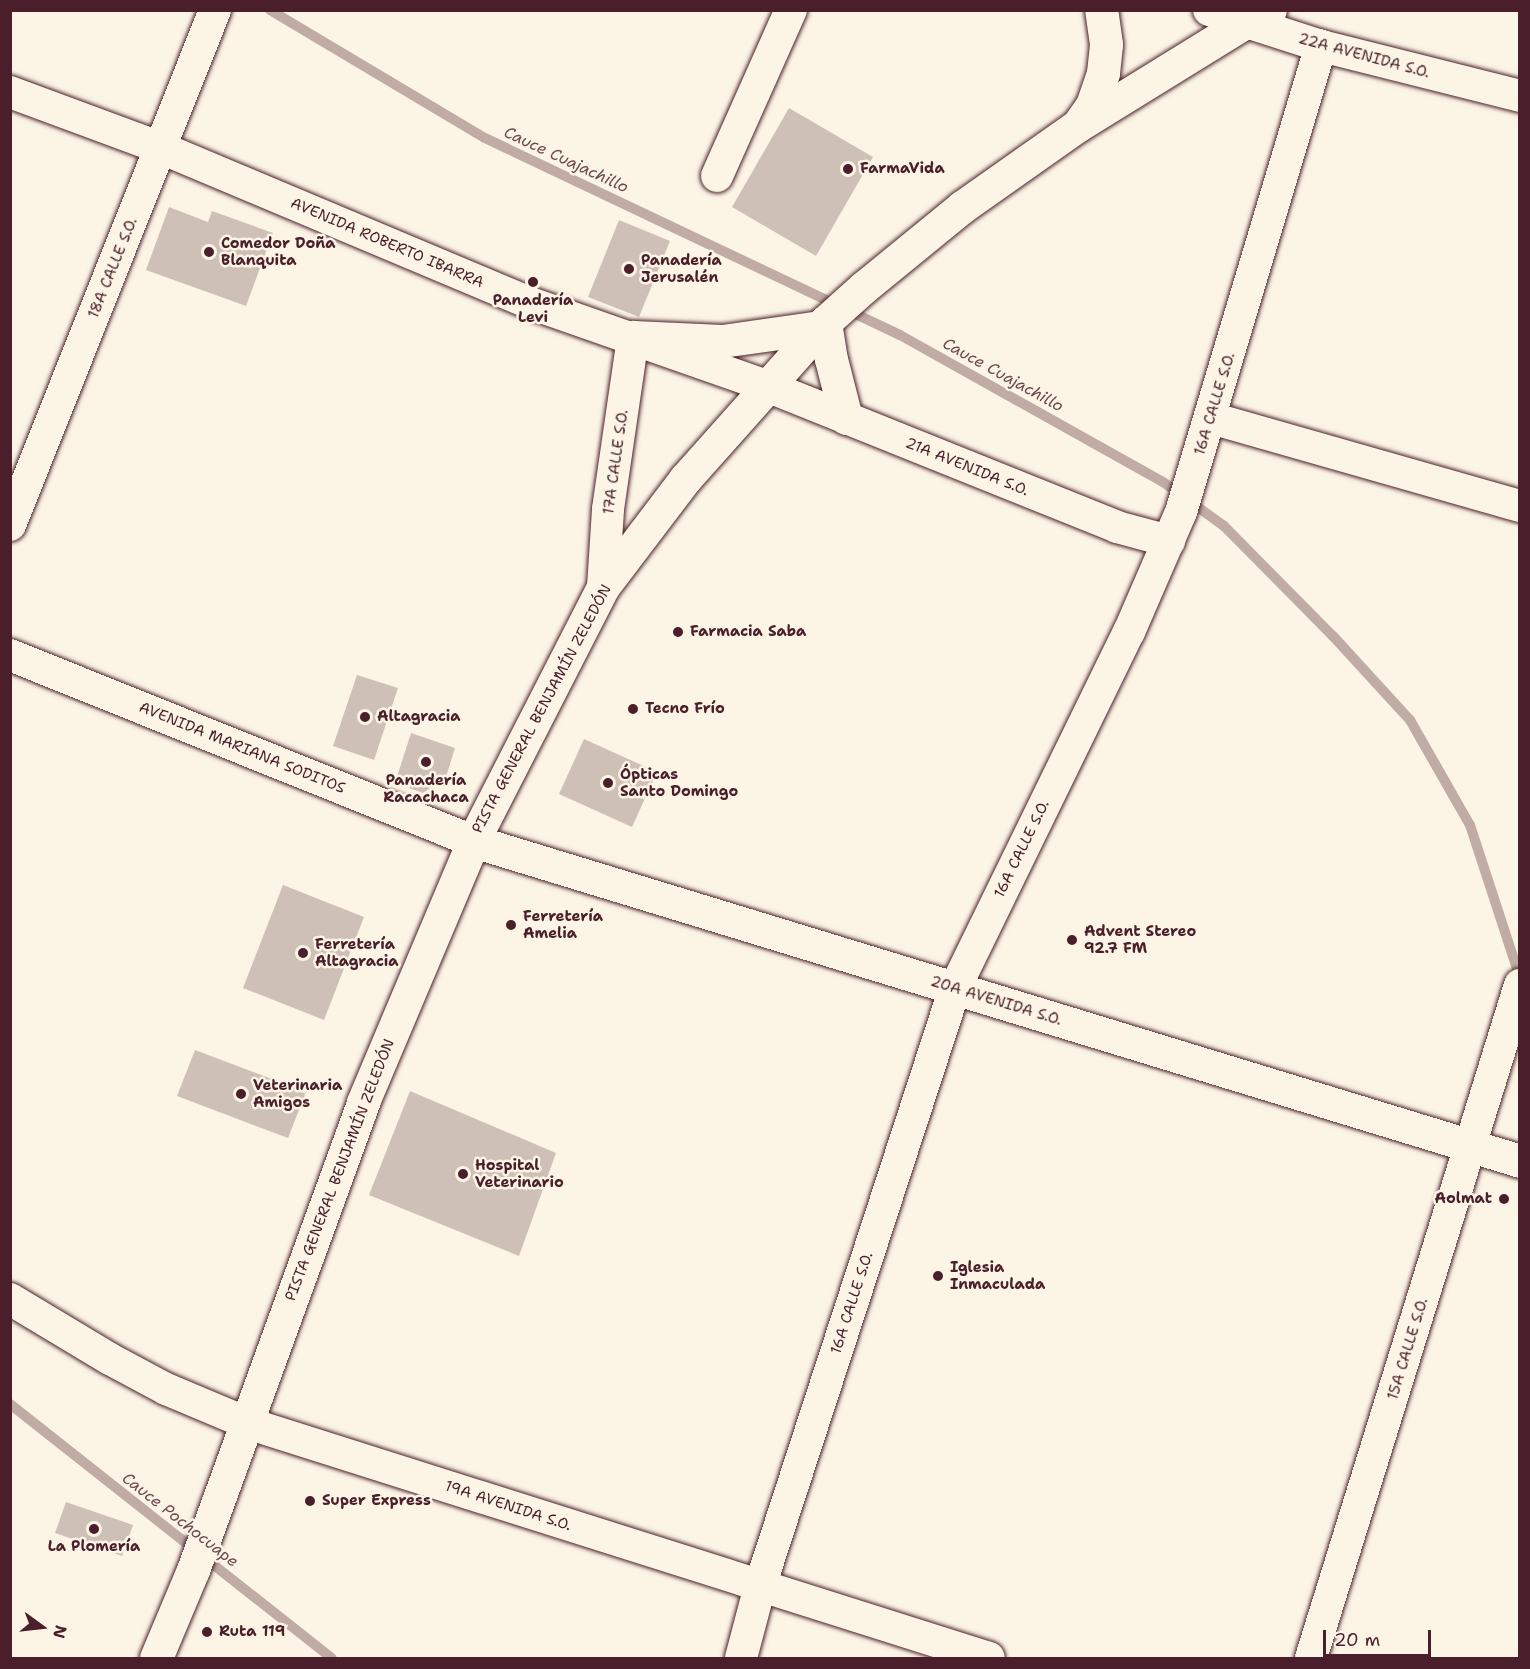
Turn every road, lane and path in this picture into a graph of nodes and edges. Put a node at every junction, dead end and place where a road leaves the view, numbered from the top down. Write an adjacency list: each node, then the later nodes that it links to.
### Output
1 (216, 10): 10 (street, 18A CALLE S.O.)
2 (791, 10): 11 (street)
3 (1101, 10): 9 (main road)
4 (1209, 10): 5 (street, 22A AVENIDA S.O.)
5 (1257, 17): 6 (street, 22A AVENIDA S.O.); 9 (main road, PISTA GENERAL BENJAMÍN ZELEDÓN)
6 (1321, 46): 8 (street, 22A AVENIDA S.O.); 16 (street, 16A CALLE S.O.)
7 (10, 93): 10 (street, AVENIDA ROBERTO IBARRA)
8 (1520, 96)
9 (1077, 126): 12 (main road, PISTA GENERAL BENJAMÍN ZELEDÓN)
10 (161, 148): 13 (street, AVENIDA ROBERTO IBARRA); 18 (street, 18A CALLE S.O.)
11 (717, 176)
12 (825, 322): 13 (main road); 14 (main road, PISTA GENERAL BENJAMÍN ZELEDÓN); 15 (main road)
13 (633, 337): 14 (street, AVENIDA ROBERTO IBARRA); 20 (street, 17A CALLE S.O.)
14 (767, 386): 15 (street, 21A AVENIDA S.O.); 20 (main road, PISTA GENERAL BENJAMÍN ZELEDÓN)
15 (846, 418): 19 (street, 21A AVENIDA S.O.)
16 (1211, 418): 17 (street); 19 (street, 16A CALLE S.O.)
17 (1520, 506)
18 (10, 525)
19 (1169, 541): 24 (street, 16A CALLE S.O.)
20 (603, 587): 22 (main road, PISTA GENERAL BENJAMÍN ZELEDÓN)
21 (10, 655): 22 (street, AVENIDA MARIANA SODITOS)
22 (473, 841): 24 (main road, 20A AVENIDA S.O.); 28 (main road, PISTA GENERAL BENJAMÍN ZELEDÓN)
23 (1520, 985): 25 (street, 15A CALLE S.O.)
24 (955, 988): 25 (main road, 20A AVENIDA S.O.); 29 (street, 16A CALLE S.O.)
25 (1471, 1146): 26 (main road, 20A AVENIDA S.O.); 33 (street, 15A CALLE S.O.)
26 (1520, 1161)
27 (10, 1299): 28 (street, 19A AVENIDA S.O.)
28 (247, 1423): 29 (street, 19A AVENIDA S.O.); 30 (main road, PISTA GENERAL BENJAMÍN ZELEDÓN)
29 (760, 1586): 31 (street, 16A CALLE S.O.); 32 (street, 19A AVENIDA S.O.)
30 (156, 1659)
31 (741, 1659)
32 (988, 1659)
33 (1311, 1659)

